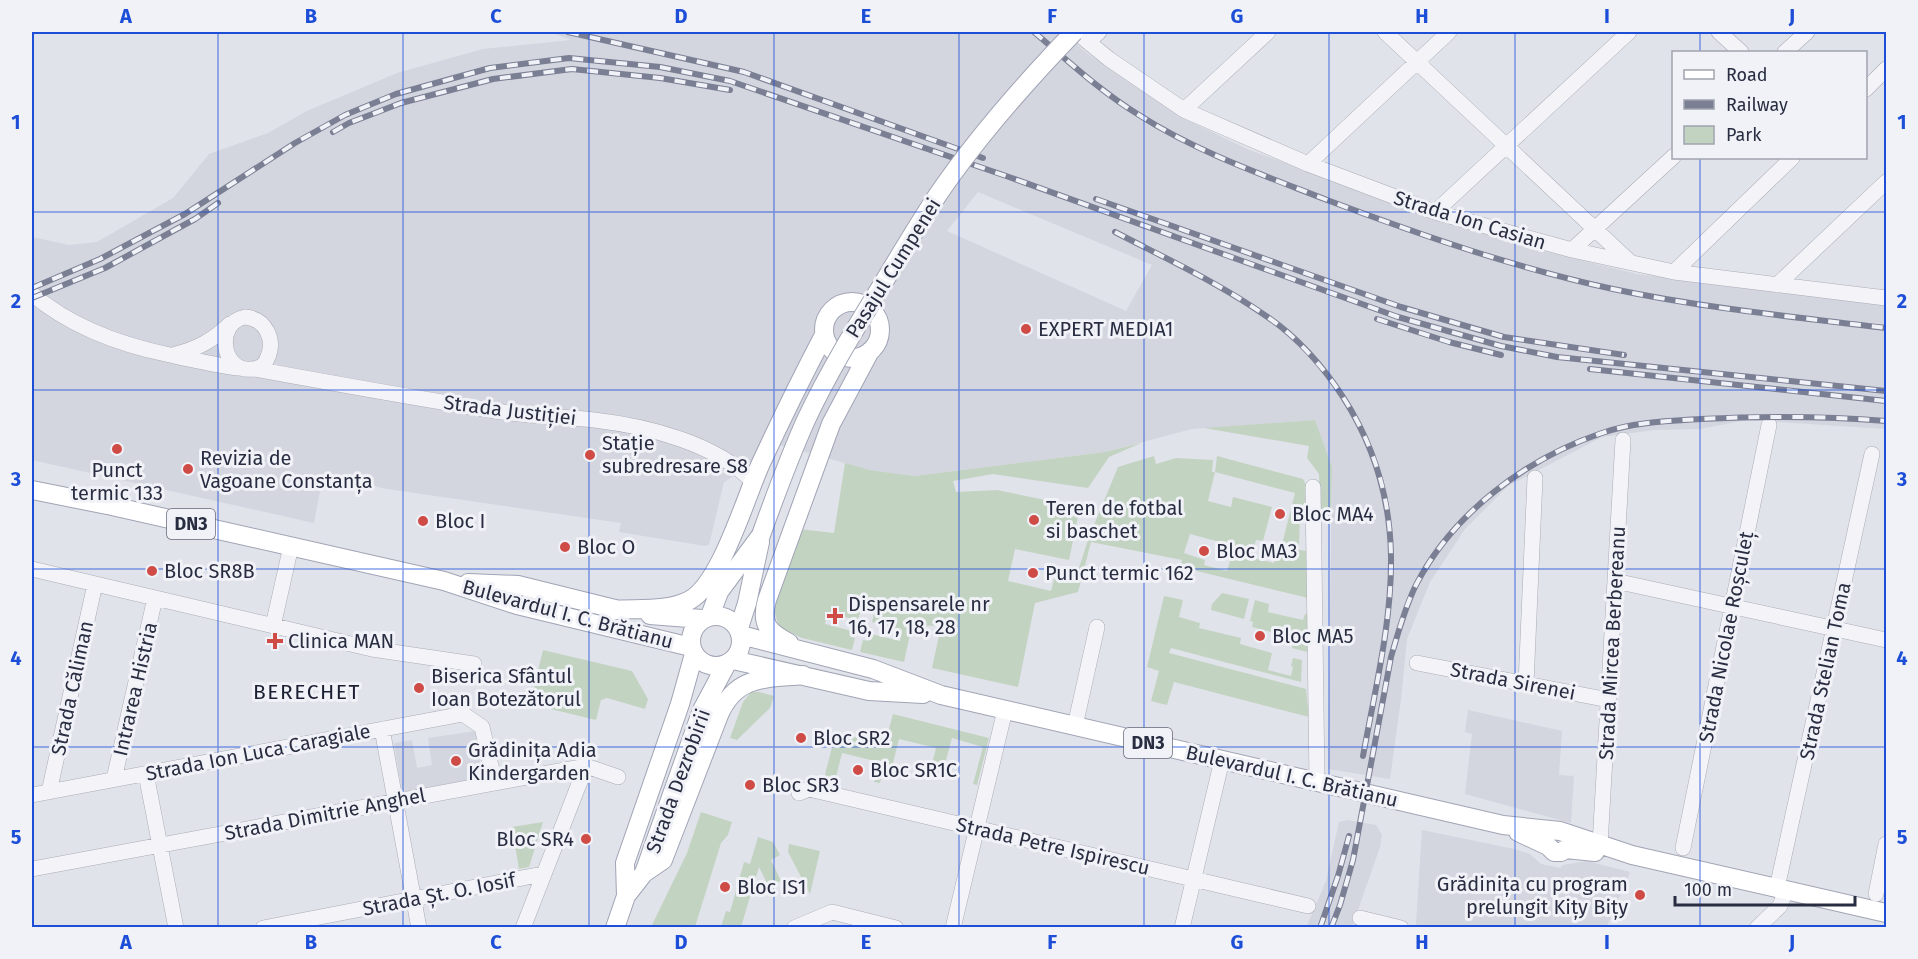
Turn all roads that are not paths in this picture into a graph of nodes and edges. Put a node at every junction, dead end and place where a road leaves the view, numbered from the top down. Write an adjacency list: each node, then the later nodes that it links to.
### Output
1 (1268, 32): 13 (street)
2 (1385, 32): 10 (street)
3 (1449, 32): 10 (street)
4 (1629, 32): 14 (street)
5 (1719, 32): 8 (street)
6 (1807, 32): 9 (street)
7 (1084, 34): 13 (street, Strada Ion Casian); 41 (main road, Pasajul Cumpenei, bridge)
8 (1740, 51)
9 (1786, 51)
10 (1417, 62): 14 (street); 17 (street)
11 (1887, 69): 12 (street)
12 (1867, 87)
13 (1184, 110): 17 (street, Strada Ion Casian)
14 (1507, 146): 19 (street); 20 (street)
15 (1672, 158): 20 (street)
16 (1791, 159): 23 (street)
17 (1308, 164): 19 (street, Strada Ion Casian)
18 (1887, 182): 24 (street)
19 (1436, 212): 21 (street, Strada Ion Casian)
20 (1595, 229): 21 (street); 22 (street)
21 (1572, 250): 22 (street, Strada Ion Casian)
22 (1631, 263): 23 (street, Strada Ion Casian)
23 (1674, 272): 24 (street, Strada Ion Casian)
24 (1777, 285): 26 (street, Strada Ion Casian)
25 (32, 294): 30 (street)
26 (1887, 298)
27 (232, 322): 30 (street); 31 (street); 32 (street)
28 (824, 335): 29 (main road); 29 (main road); 37 (main road)
29 (870, 351): 43 (main road)
30 (172, 355): 31 (street)
31 (238, 368): 32 (street)
32 (255, 369): 37 (street, Strada Justiției)
33 (1769, 425): 51 (street, Strada Nicolae Roșculeț)
34 (1623, 440): 47 (street, Strada Mircea Berbereanu)
35 (1872, 454): 56 (street, Strada Stelian Toma)
36 (1535, 478): 65 (street)
37 (753, 482): 40 (main road)
38 (1312, 487): 76 (street)
39 (32, 488): 42 (main road, Bulevardul I. C. Brătianu / DN3)
40 (743, 509): 45 (main road); 52 (main road)
41 (761, 535): 45 (main road); 50 (main road)
42 (291, 546): 46 (main road, Bulevardul I. C. Brătianu / DN3); 54 (street)
43 (778, 567): 50 (main road); 60 (main road)
44 (32, 569): 48 (street)
45 (734, 573): 53 (main road)
46 (444, 581): 52 (main road, Bulevardul I. C. Brătianu / DN3); 59 (main road, Bulevardul I. C. Brătianu / DN3)
47 (1615, 581): 51 (street); 67 (street, Strada Mircea Berbereanu)
48 (95, 584): 49 (street); 78 (street, Strada Căliman)
49 (155, 598): 54 (street); 75 (street, Intrarea Histria)
50 (747, 603): 57 (main road)
51 (1732, 606): 56 (street); 87 (street, Strada Nicolae Roșculeț)
52 (613, 610): 53 (main road, Bulevardul I. C. Brătianu / DN3)
53 (706, 618): 57 (main road, DN3); 59 (main road)
54 (273, 626): 63 (street)
55 (1097, 627): 69 (street)
56 (1834, 628): 58 (street); 93 (street, Strada Stelian Toma)
57 (740, 631): 60 (main road, Bulevardul I. C. Brătianu / DN3); 61 (main road)
58 (1887, 640)
59 (692, 650): 61 (main road, DN3); 95 (main road, Strada Dezrobirii)
60 (807, 652): 66 (main road, Bulevardul I. C. Brătianu / DN3)
61 (730, 662): 64 (main road, Bulevardul I. C. Brătianu / DN3); 90 (main road, Strada Dezrobirii)
62 (1417, 663): 65 (street, Strada Sirenei)
63 (474, 664)
64 (803, 675): 66 (main road, Bulevardul I. C. Brătianu / DN3); 90 (main road)
65 (1526, 684): 67 (street, Strada Sirenei)
66 (941, 695): 68 (main road, Bulevardul I. C. Brătianu / DN3)
67 (1609, 700): 86 (street, Strada Mircea Berbereanu)
68 (1005, 710): 69 (main road, Bulevardul I. C. Brătianu / DN3); 82 (street)
69 (1075, 726): 71 (main road, Bulevardul I. C. Brătianu / DN3)
70 (382, 729): 73 (street, Strada Ion Luca Caragiale); 77 (street, Strada Ion Luca Caragiale); 81 (street)
71 (1222, 760): 76 (main road, Bulevardul I. C. Brătianu / DN3); 92 (street)
72 (586, 766): 74 (street, Strada Dimitrie Anghel); 77 (street, Strada Dimitrie Anghel); 91 (street)
73 (146, 774): 75 (street, Strada Ion Luca Caragiale); 85 (street)
74 (618, 777)
75 (114, 779): 78 (street, Strada Ion Luca Caragiale)
76 (1317, 782): 83 (main road, Bulevardul I. C. Brătianu / DN3)
77 (495, 783): 81 (street, Strada Dimitrie Anghel)
78 (50, 792): 80 (street, Strada Ion Luca Caragiale)
79 (799, 793): 82 (street, Strada Petre Ispirescu)
80 (32, 795)
81 (395, 801): 85 (street, Strada Dimitrie Anghel); 96 (street)
82 (977, 828): 92 (street, Strada Petre Ispirescu); 107 (street)
83 (1559, 840): 86 (main road, Bulevardul I. C. Brătianu); 88 (main road, Bulevardul I. C. Brătianu)
84 (1887, 844): 94 (street)
85 (160, 845): 89 (street, Strada Dimitrie Anghel); 100 (street)
86 (1600, 845): 88 (main road, Bulevardul I. C. Brătianu)
87 (1683, 849)
88 (1632, 855): 93 (main road, Bulevardul I. C. Brătianu)
89 (32, 869)
90 (644, 873): 95 (main road, Strada Dezrobirii)
91 (543, 874): 96 (street, Strada Șt. O. Iosif); 103 (street)
92 (1193, 879): 97 (street, Strada Petre Ispirescu); 108 (street)
93 (1781, 889): 98 (main road, Bulevardul I. C. Brătianu); 110 (street, Strada Stelian Toma)
94 (1876, 894)
95 (626, 896): 104 (main road, Strada Dezrobirii)
96 (414, 899): 101 (street, Strada Șt. O. Iosif); 102 (street)
97 (1308, 906)
98 (1887, 913)
99 (1360, 918): 109 (street)
100 (176, 927)
101 (263, 927)
102 (419, 927)
103 (523, 927)
104 (615, 927)
105 (794, 927): 106 (street)
106 (897, 927)
107 (953, 927)
108 (1182, 927)
109 (1401, 927)
110 (1757, 927)

